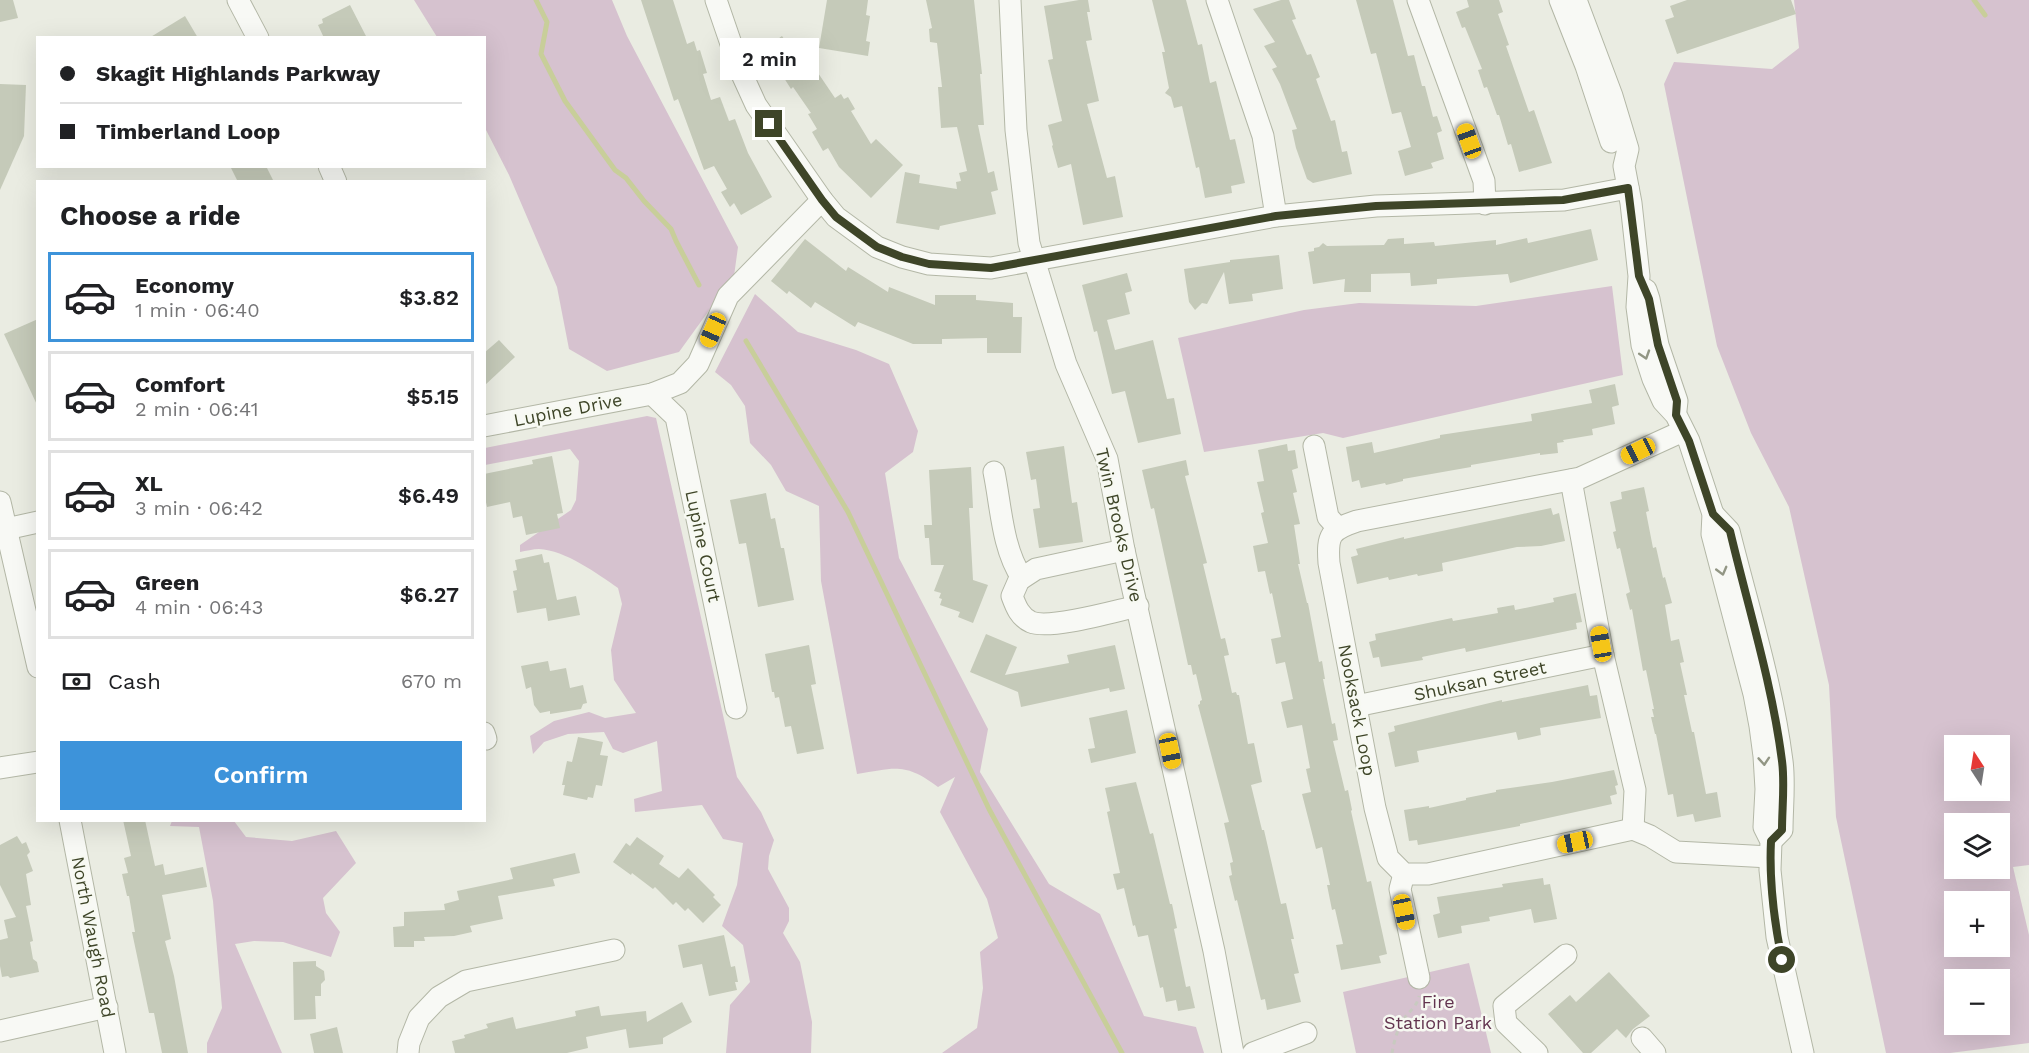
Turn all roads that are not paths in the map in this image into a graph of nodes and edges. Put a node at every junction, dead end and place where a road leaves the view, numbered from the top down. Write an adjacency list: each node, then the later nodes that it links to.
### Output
1 (238, 0): 8 (street)
2 (716, 0): 11 (street)
3 (1010, 0): 14 (street, Twin Brooks Drive)
4 (1217, 0): 13 (street)
5 (1418, 0): 12 (street)
6 (1560, 0): 9 (street)
7 (1576, 0): 9 (street)
8 (257, 36)
9 (1624, 166): 10 (street)
10 (1628, 188): 12 (street); 16 (street)
11 (822, 200): 14 (street); 15 (street, Lupine Drive)
12 (1485, 204): 13 (street)
13 (1276, 216): 14 (street)
14 (1033, 259): 25 (street, Twin Brooks Drive)
15 (652, 394): 17 (street, Lupine Drive); 31 (street, Lupine Court)
16 (1680, 423): 20 (street); 36 (street)
17 (486, 426)
18 (1314, 446): 24 (street)
19 (994, 472): 26 (street)
20 (1571, 480): 24 (street); 28 (street)
21 (0, 502): 23 (street)
22 (36, 522): 23 (street)
23 (6, 528): 29 (street)
24 (1338, 528): 30 (street, Nooksack Loop)
25 (1124, 550): 26 (street); 27 (street, Twin Brooks Drive)
26 (1022, 578): 27 (street)
27 (1138, 606): 46 (street, Twin Brooks Drive)
28 (1603, 655): 30 (street, Shuksan Street); 35 (street)
29 (36, 658)
30 (1356, 706): 37 (street, Nooksack Loop)
31 (736, 708)
32 (36, 762): 33 (street)
33 (0, 768)
34 (70, 822): 41 (street, North Waugh Road)
35 (1633, 829): 36 (street); 37 (street)
36 (1770, 849): 49 (street)
37 (1404, 874): 40 (street)
38 (614, 950): 45 (street)
39 (1566, 955): 48 (street)
40 (1419, 978)
41 (107, 1007): 42 (street); 44 (street, North Waugh Road)
42 (0, 1031)
43 (1306, 1033): 47 (street)
44 (116, 1053)
45 (408, 1053)
46 (1233, 1053)
47 (1253, 1053)
48 (1537, 1053)
49 (1803, 1053)

